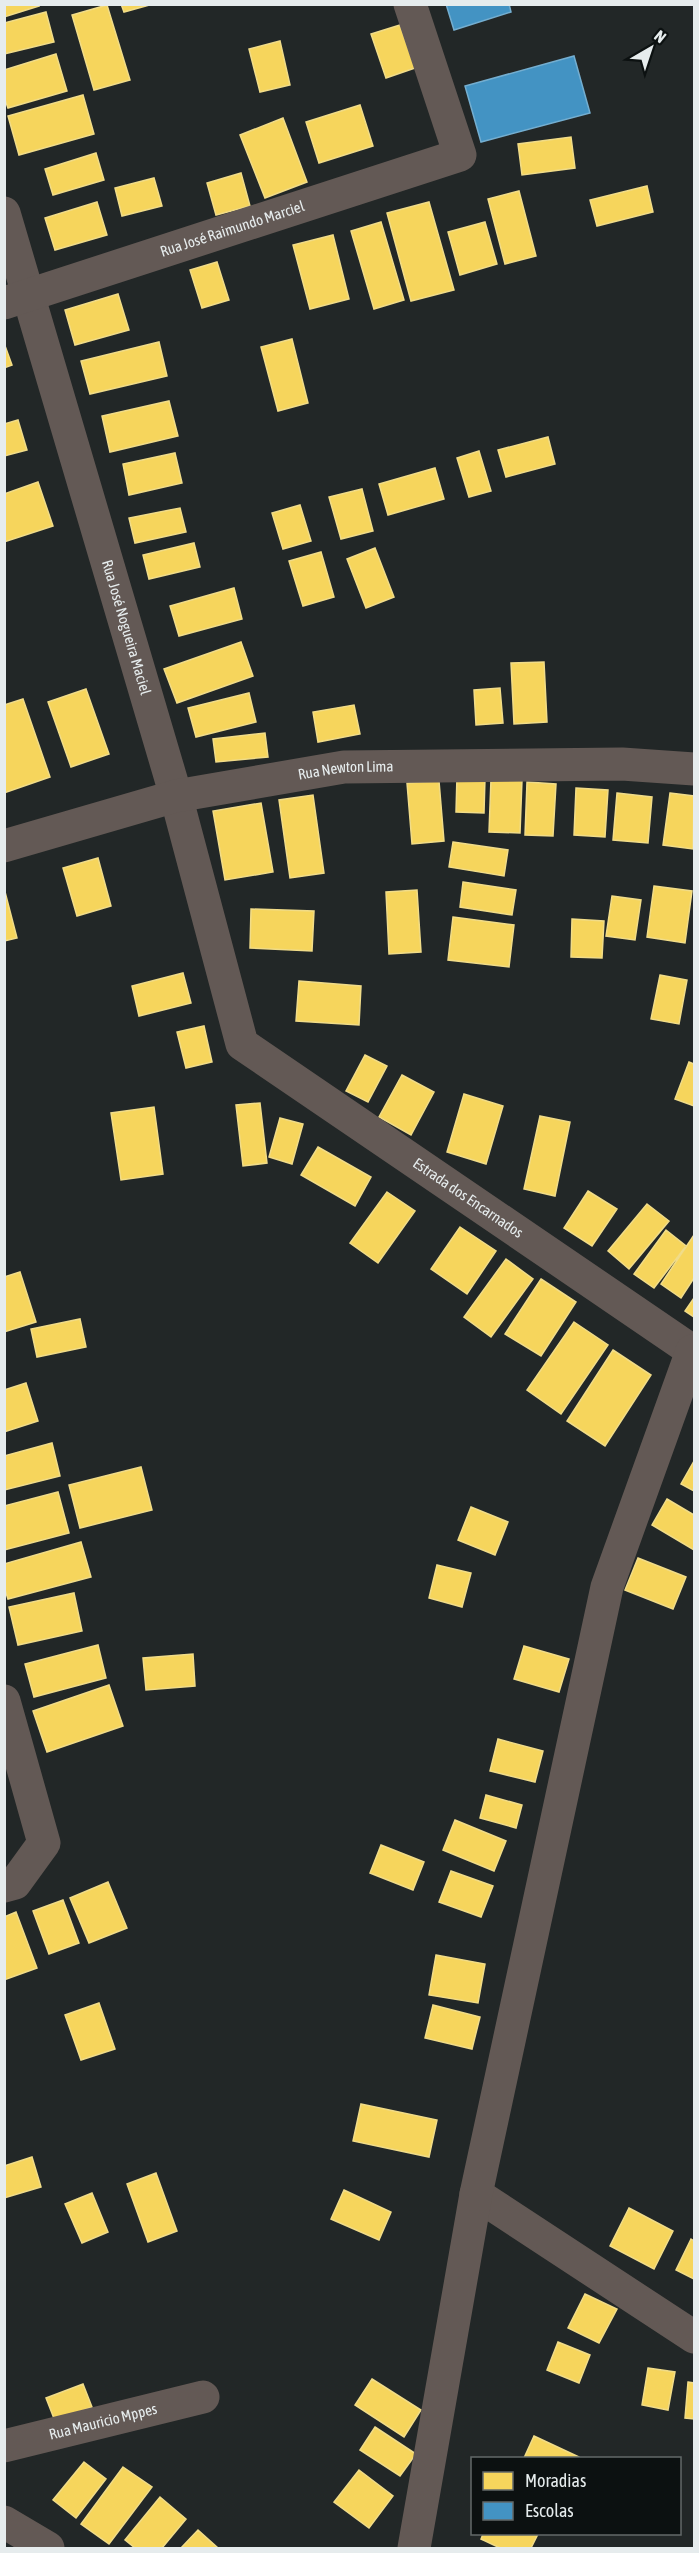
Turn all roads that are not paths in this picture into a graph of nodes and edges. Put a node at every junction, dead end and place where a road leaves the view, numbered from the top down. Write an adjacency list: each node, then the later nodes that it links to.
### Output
1 (410, 4): 3 (street, Rua José Raimundo Marciel)
2 (4, 213): 3 (street, Rua José Nogueira Maciel)
3 (16, 299): 5 (street, Rua José Nogueira Maciel)
4 (694, 770): 5 (street, Rua Newton Lima)
5 (176, 796): 6 (street, Rua Newton Lima); 7 (street, Rua José Nogueira Maciel)
6 (4, 846)
7 (242, 1044): 8 (street, Estrada dos Encarnados)
8 (694, 1352): 11 (street)
9 (4, 1701): 10 (street)
10 (4, 1886)
11 (476, 2194): 12 (street); 17 (street)
12 (694, 2337)
13 (203, 2397): 14 (street, Rua Mauricio Mppes)
14 (4, 2446)
15 (4, 2522): 16 (street)
16 (48, 2548)
17 (414, 2548)

